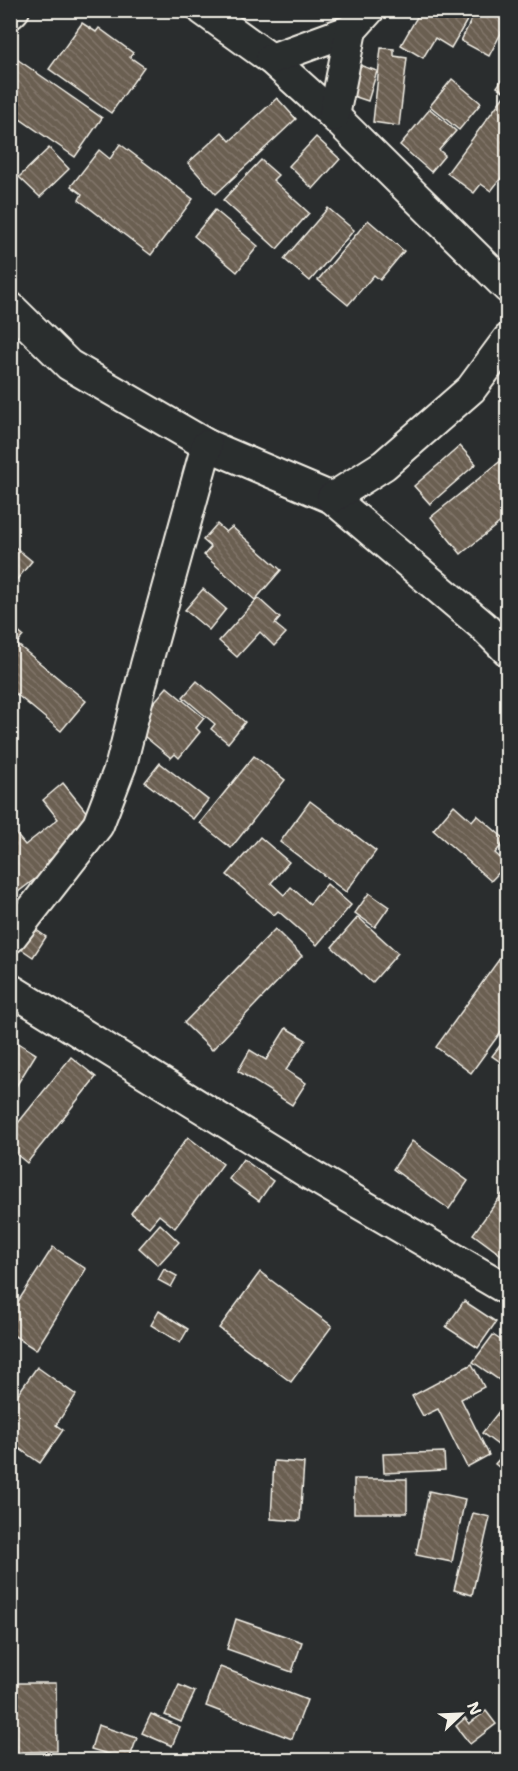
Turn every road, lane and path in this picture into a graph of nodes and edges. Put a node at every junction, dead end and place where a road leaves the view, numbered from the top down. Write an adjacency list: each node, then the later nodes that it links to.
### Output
1 (14, 10): 3 (street)
2 (203, 10): 5 (street)
3 (10, 14)
4 (360, 20): 5 (street); 6 (street)
5 (271, 59): 6 (street)
6 (334, 116): 7 (street)
7 (507, 288)
8 (10, 307): 10 (street)
9 (507, 339): 11 (street)
10 (207, 445): 11 (street); 13 (street)
11 (332, 498): 12 (street)
12 (507, 651)
13 (10, 938)
14 (10, 989): 15 (street)
15 (507, 1290)

